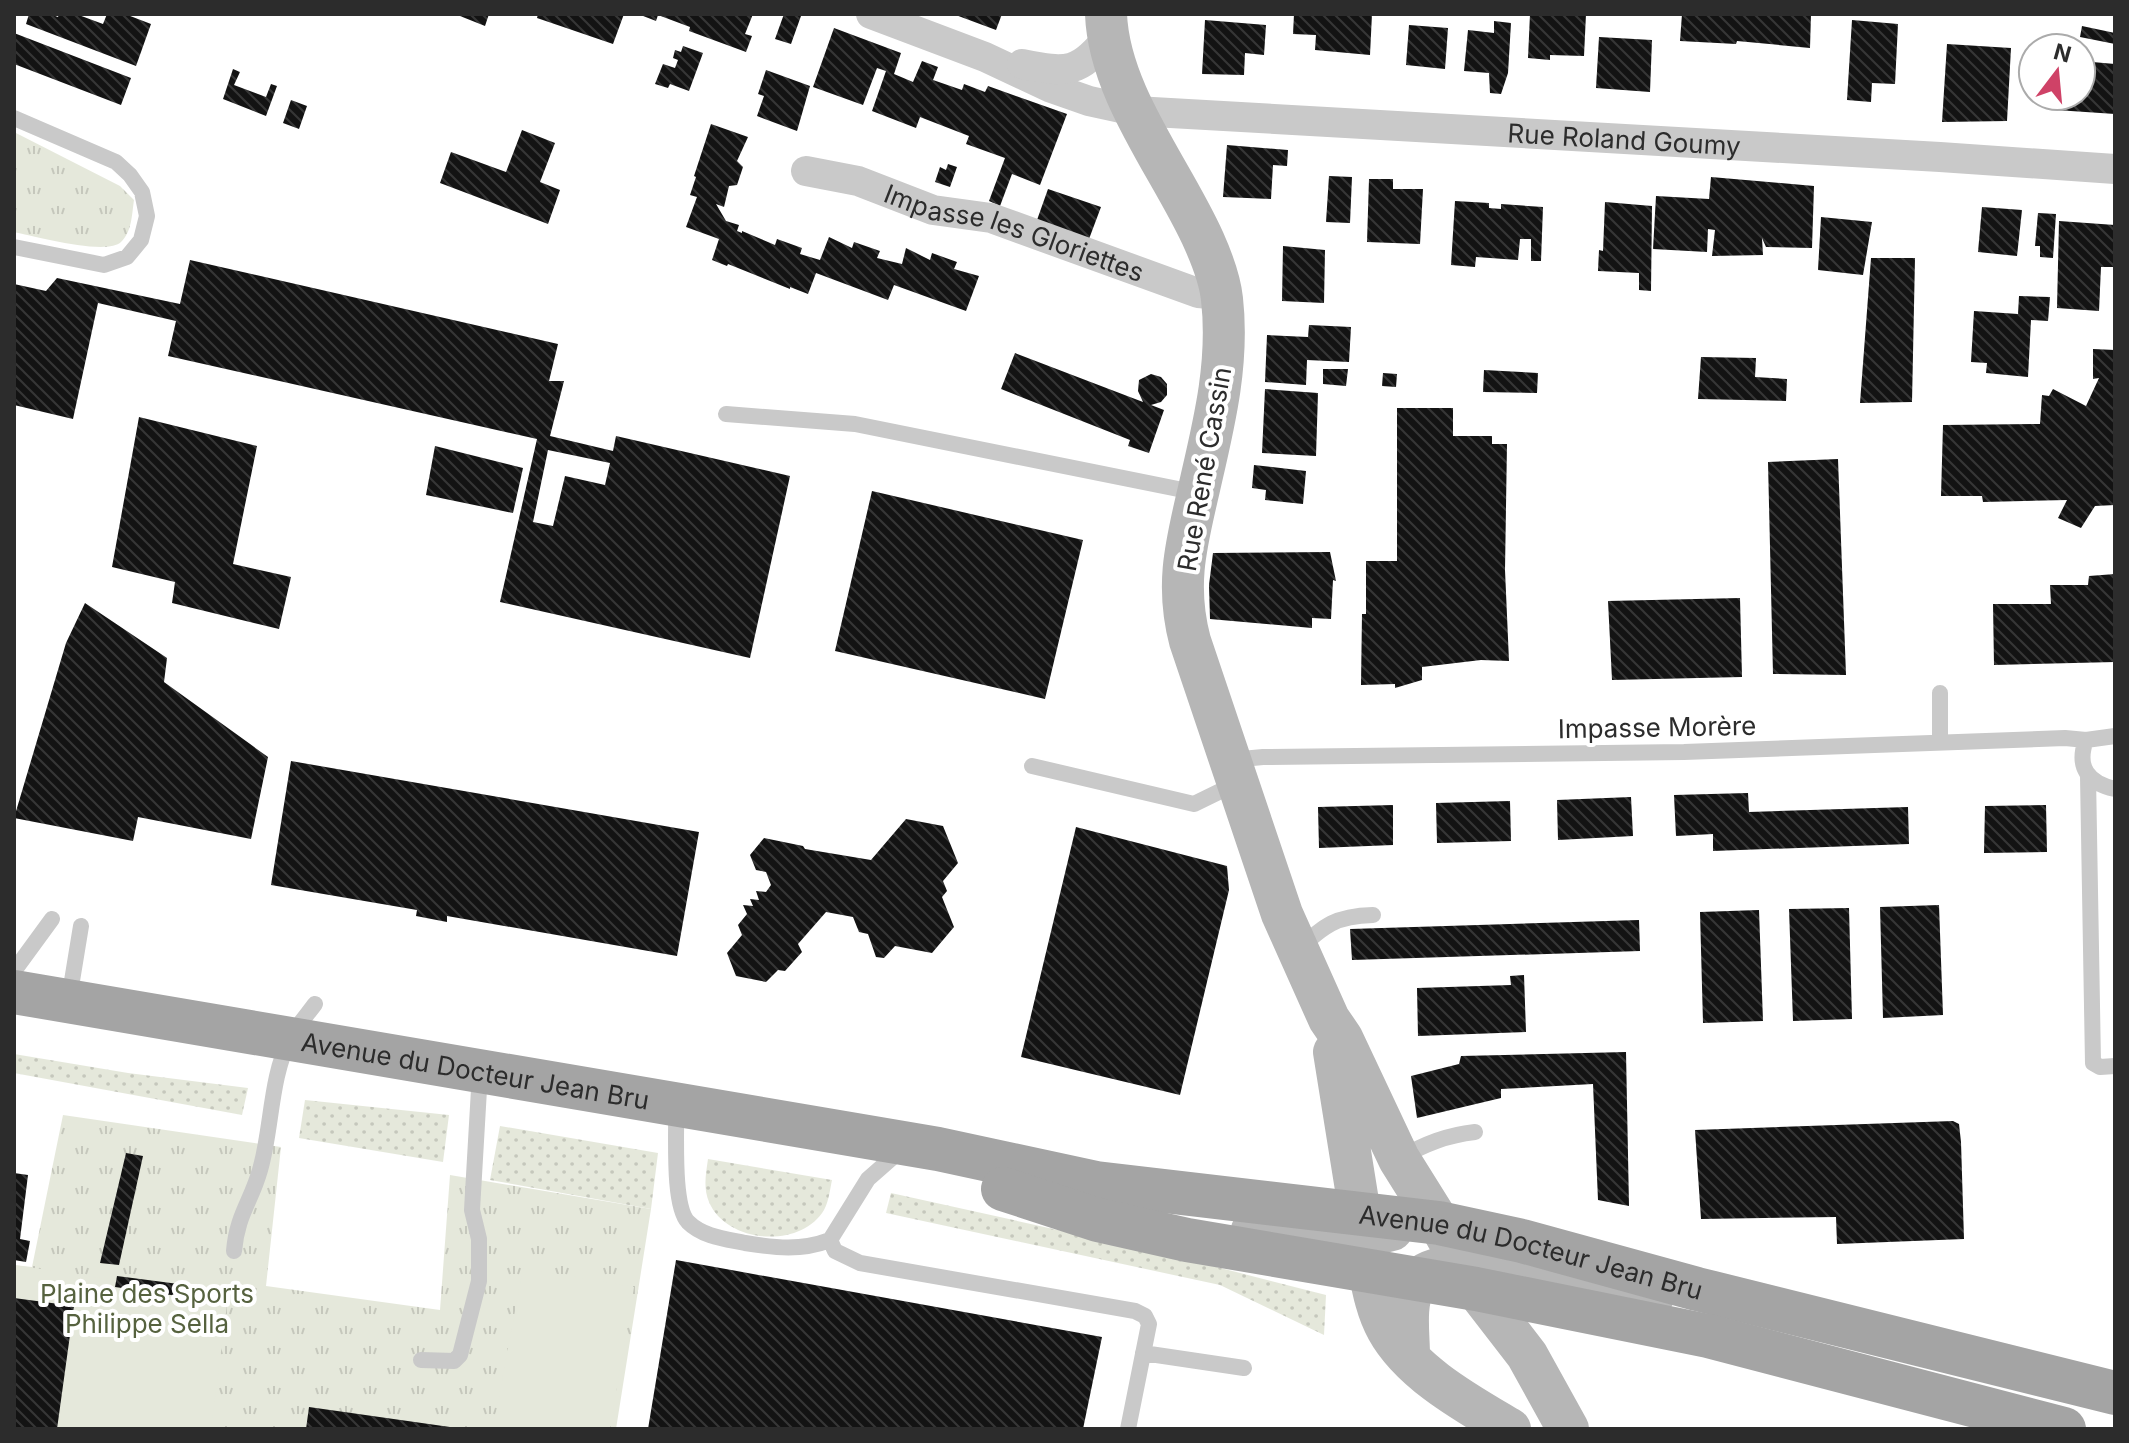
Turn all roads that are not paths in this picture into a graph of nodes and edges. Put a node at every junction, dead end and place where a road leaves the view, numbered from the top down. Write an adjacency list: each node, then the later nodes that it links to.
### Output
1 (871, 14): 3 (street)
2 (1107, 25): 3 (street); 4 (street, Rue René Cassin)
3 (985, 57): 4 (street, Rue Roland Goumy)
4 (1135, 111): 6 (street, Rue Roland Goumy); 9 (street, Rue René Cassin)
5 (14, 118): 8 (lane)
6 (2115, 169)
7 (806, 171): 9 (street, Impasse les Gloriettes)
8 (14, 247)
9 (1222, 295): 11 (street, Rue René Cassin)
10 (726, 414): 11 (lane)
11 (1198, 493): 17 (street, Rue René Cassin)
12 (1940, 693): 15 (lane)
13 (2114, 736): 14 (lane, Impasse Morère)
14 (2086, 740): 15 (lane, Impasse Morère); 18 (lane)
15 (1940, 742): 17 (lane, Impasse Morère)
16 (1032, 766): 17 (lane)
17 (1234, 771): 23 (street, Rue René Cassin)
18 (2088, 776): 19 (lane); 30 (lane)
19 (2115, 789)
20 (1373, 915): 23 (lane)
21 (52, 919): 24 (lane)
22 (81, 926): 26 (lane)
23 (1297, 951): 28 (street, Rue René Cassin)
24 (14, 971)
25 (14, 992): 26 (main road, Avenue du Docteur Jean Bru)
26 (69, 1001): 29 (main road, Avenue du Docteur Jean Bru)
27 (315, 1004): 29 (lane)
28 (1329, 1019): 35 (street); 37 (street)
29 (290, 1039): 31 (main road, Avenue du Docteur Jean Bru); 38 (lane)
30 (2115, 1066)
31 (480, 1070): 32 (main road, Avenue du Docteur Jean Bru); 44 (lane)
32 (676, 1106): 34 (main road, Avenue du Docteur Jean Bru); 36 (lane)
33 (1475, 1132): 35 (lane)
34 (922, 1146): 36 (lane); 37 (main road, Avenue du Docteur Jean Bru); 37 (main road, Avenue du Docteur Jean Bru)
35 (1414, 1196): 37 (main road, Avenue du Docteur Jean Bru); 39 (street); 41 (main road, Avenue du Docteur Jean Bru)
36 (830, 1240): 42 (lane)
37 (1364, 1241): 40 (main road, Avenue du Docteur Jean Bru); 43 (street)
38 (234, 1251)
39 (1470, 1278): 40 (main road, Avenue du Docteur Jean Bru); 41 (street); 49 (street); 50 (main road, Avenue du Docteur Jean Bru)
40 (1416, 1281): 43 (street)
41 (1792, 1311): 46 (main road, Avenue du Docteur Jean Bru)
42 (1143, 1353): 45 (lane); 47 (lane)
43 (1409, 1356): 48 (street)
44 (421, 1360)
45 (1244, 1368)
46 (2115, 1393)
47 (1128, 1429)
48 (1510, 1429)
49 (1568, 1429)
50 (2064, 1429)

